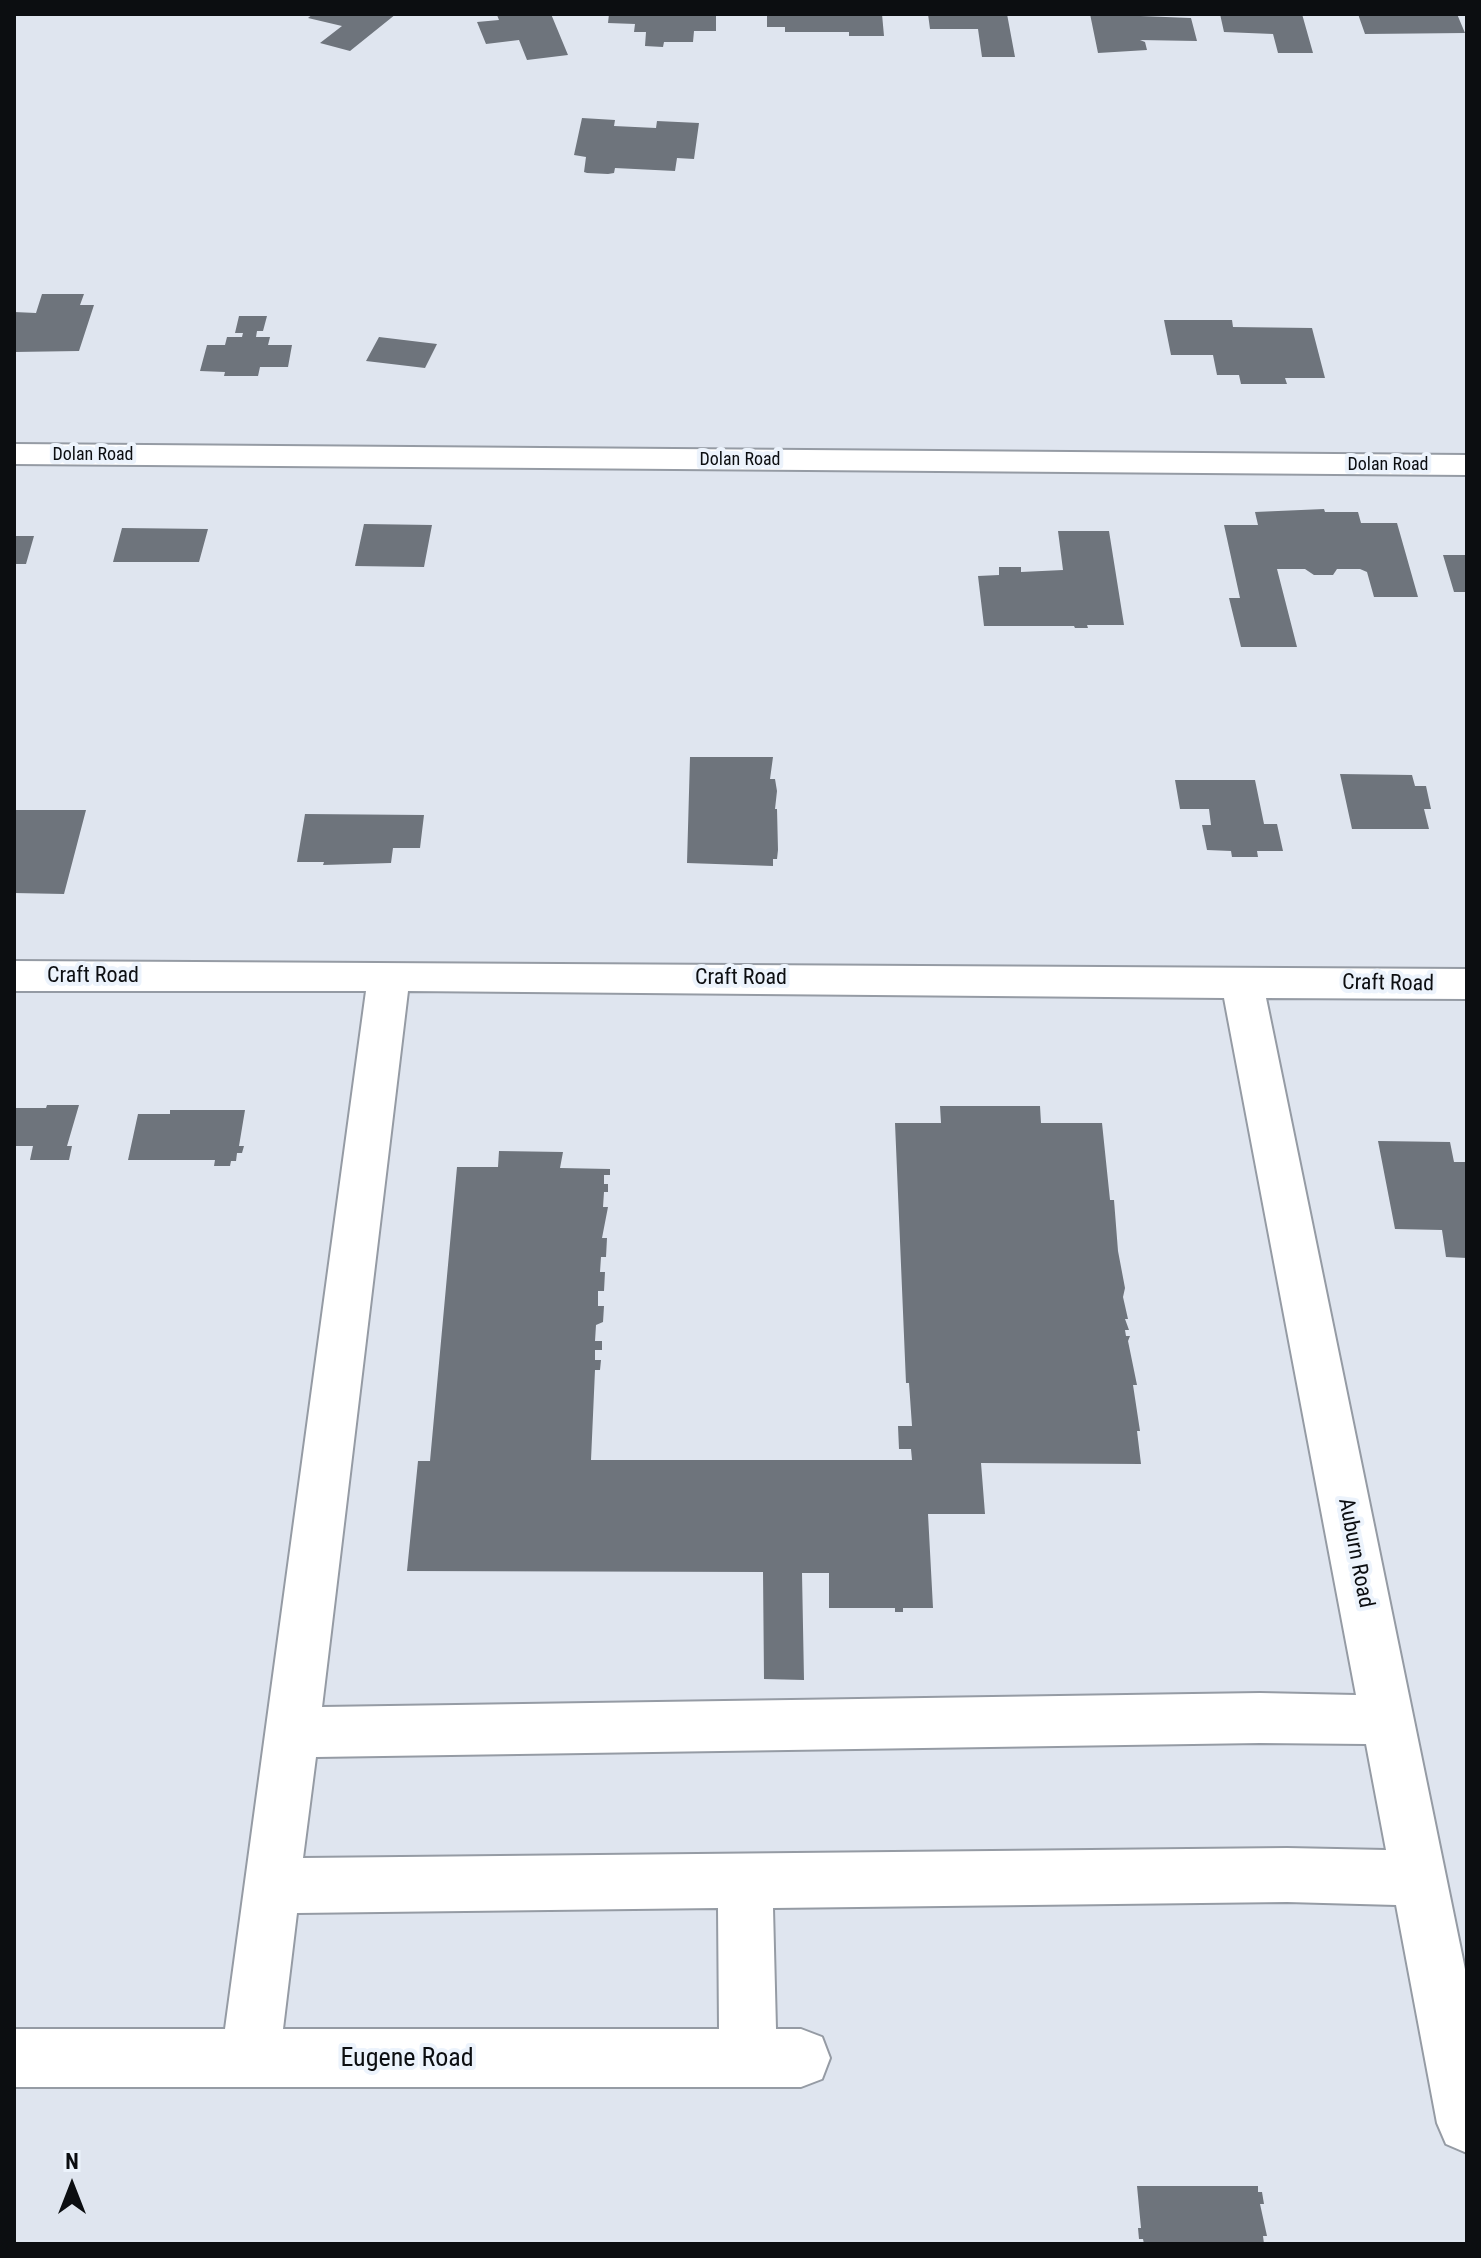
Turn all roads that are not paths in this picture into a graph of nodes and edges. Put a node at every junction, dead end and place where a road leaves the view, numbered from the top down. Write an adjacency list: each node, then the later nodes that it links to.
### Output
1 (14, 454): 2 (street, Dolan Road)
2 (1467, 465)
3 (14, 976): 4 (street, Craft Road)
4 (389, 976): 5 (street, Craft Road); 8 (street)
5 (1242, 982): 6 (street, Craft Road); 7 (street, Auburn Road)
6 (1467, 984)
7 (1388, 1720): 8 (street); 9 (street, Auburn Road)
8 (292, 1732): 11 (street)
9 (1420, 1878): 10 (street); 14 (street, Auburn Road)
10 (745, 1880): 11 (street); 13 (street, Eugene Road)
11 (272, 1886): 13 (street)
12 (14, 2058): 13 (street, Eugene Road)
13 (250, 2059)
14 (1467, 2123)

